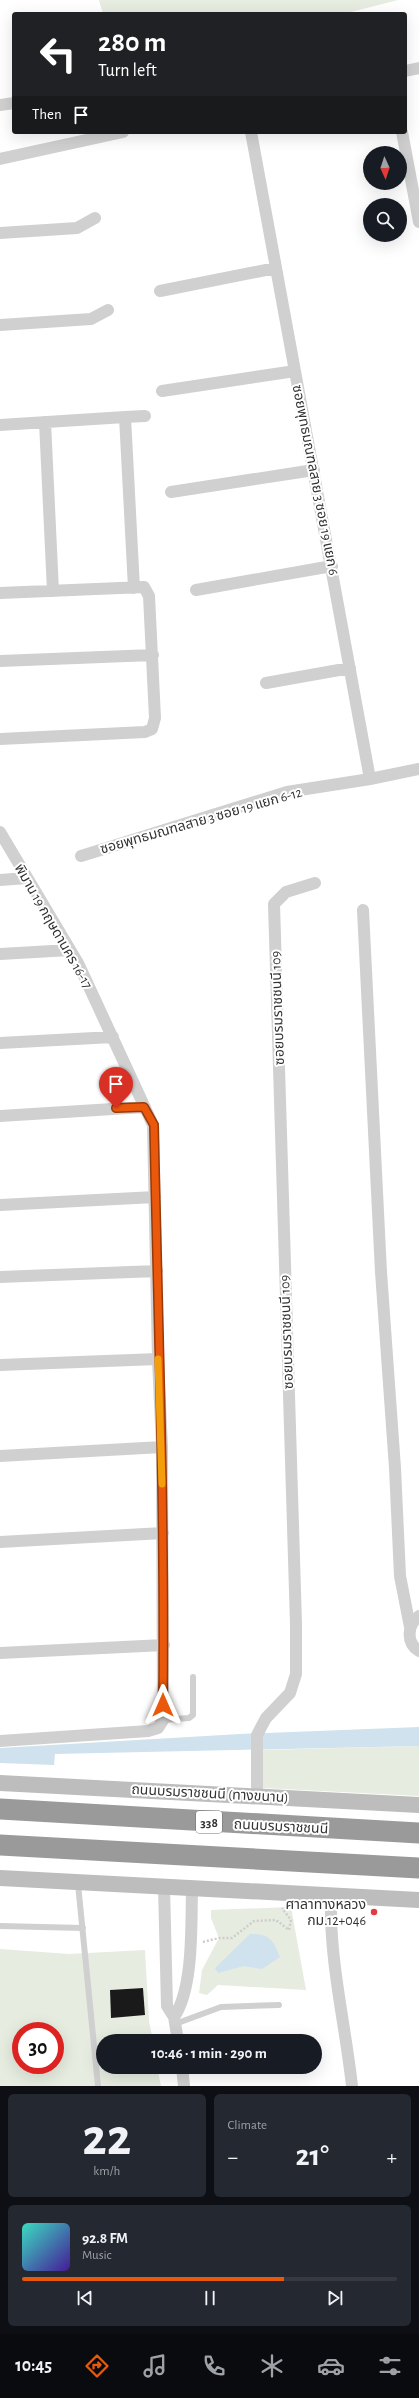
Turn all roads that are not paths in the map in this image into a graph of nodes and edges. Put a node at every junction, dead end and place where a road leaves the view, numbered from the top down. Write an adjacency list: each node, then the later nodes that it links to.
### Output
1 (419, 68): 2 (street)
2 (407, 71)
3 (12, 103): 4 (street)
4 (0, 105)
5 (114, 134): 8 (street)
6 (251, 134): 12 (street, ซอยพุทธมณฑลสาย 3 ซอย 19 แยก 6)
7 (402, 134): 10 (street)
8 (0, 159)
9 (95, 218): 11 (street)
10 (419, 222)
11 (0, 234)
12 (276, 268): 13 (street); 16 (street, ซอยพุทธมณฑลสาย 3 ซอย 19 แยก 6)
13 (160, 291)
14 (108, 310): 15 (street)
15 (0, 325)
16 (295, 371): 17 (street); 22 (street, ซอยพุทธมณฑลสาย 3 ซอย 19 แยก 6)
17 (162, 391)
18 (145, 416): 19 (street)
19 (125, 417): 20 (street); 25 (street)
20 (45, 422): 21 (street); 27 (street)
21 (0, 426)
22 (314, 470): 23 (street); 24 (street, ซอยพุทธมณฑลสาย 3 ซอย 19 แยก 6)
23 (171, 492)
24 (332, 566): 26 (street); 31 (street, ซอยพุทธมณฑลสาย 3 ซอย 19 แยก 6)
25 (134, 588): 27 (street); 29 (street)
26 (196, 590)
27 (53, 591): 28 (street)
28 (0, 593)
29 (153, 655): 30 (street); 33 (street)
30 (0, 661)
31 (350, 668): 32 (street); 35 (street, ซอยพุทธมณฑลสาย 3 ซอย 19 แยก 6)
32 (266, 683)
33 (0, 739)
34 (419, 770): 35 (street)
35 (370, 779): 37 (street, ซอยพุทธมณฑลสาย 3 ซอย 19 แยก 6-12)
36 (0, 832): 38 (street, พิมาน 19 กฤษดานคร 16-17)
37 (81, 856)
38 (28, 878): 39 (street); 42 (street, พิมาน 19 กฤษดานคร 16-17)
39 (0, 880)
40 (316, 883): 67 (street, ซอยบรมราชชนนี 109)
41 (363, 910): 59 (street)
42 (70, 950): 43 (street); 44 (street, พิมาน 19 กฤษดานคร 16-17)
43 (0, 954)
44 (113, 1036): 45 (street); 46 (street, พิมาน 19 กฤษดานคร 16-17)
45 (0, 1043)
46 (144, 1107): 47 (street); 48 (street, พิมาน 19 กฤษดานคร 16-17)
47 (0, 1116)
48 (155, 1197): 49 (street); 50 (street, พิมาน 19 กฤษดานคร 16-17)
49 (0, 1205)
50 (157, 1271): 51 (street); 52 (street, พิมาน 19 กฤษดานคร 16-17)
51 (0, 1277)
52 (158, 1359): 53 (street); 54 (street, พิมาน 19 กฤษดานคร 16-17)
53 (0, 1365)
54 (162, 1447): 55 (street); 56 (street, พิมาน 19 กฤษดานคร 16-17)
55 (0, 1456)
56 (163, 1533): 57 (street); 60 (street, พิมาน 19 กฤษดานคร 16-17)
57 (0, 1542)
58 (419, 1616): 59 (street)
59 (410, 1627): 61 (street)
60 (164, 1645): 62 (street); 64 (street, พิมาน 19 กฤษดานคร 16-17)
61 (419, 1651)
62 (0, 1653)
63 (192, 1677): 64 (lane)
64 (160, 1724): 65 (street)
65 (0, 1741)
66 (0, 1783): 67 (main road, ถนนบรมราชชนนี (ทางขนาน) / 338)
67 (257, 1796): 68 (main road, ถนนบรมราชชนนี (ทางขนาน) / 338)
68 (419, 1805)
69 (0, 1809): 70 (highway, ถนนบรมราชชนนี / 338)
70 (419, 1833)
71 (0, 1845): 72 (highway)
72 (419, 1868)
73 (0, 1878): 74 (main road)
74 (78, 1882): 75 (main road); 80 (lane)
75 (164, 1887): 76 (main road); 82 (street)
76 (192, 1888): 77 (main road); 82 (street)
77 (331, 1895): 78 (main road); 87 (street)
78 (419, 1900)
79 (0, 1926): 80 (lane)
80 (83, 1928): 85 (lane)
81 (279, 2005): 82 (lane)
82 (175, 2020): 83 (street)
83 (177, 2034)
84 (183, 2074): 86 (street)
85 (98, 2086)
86 (184, 2086)
87 (352, 2086)

